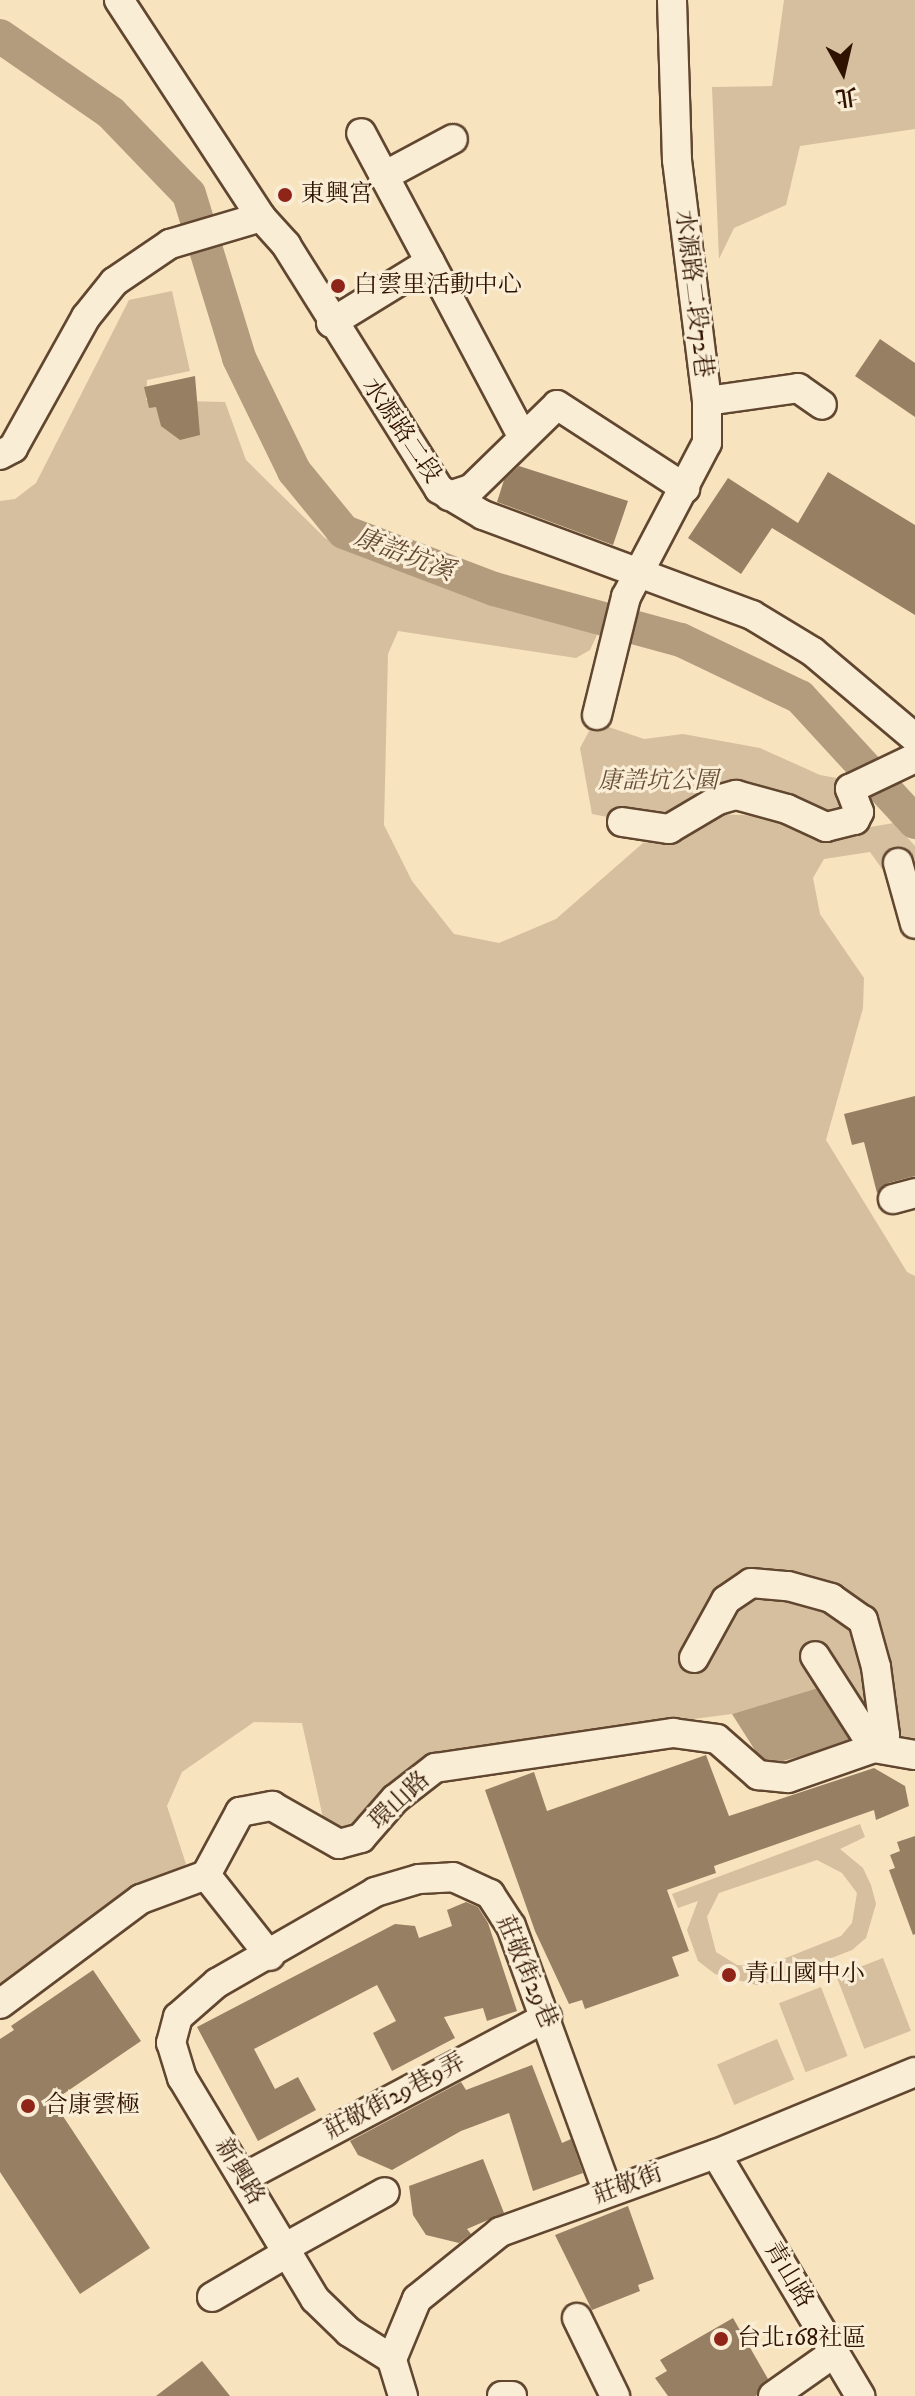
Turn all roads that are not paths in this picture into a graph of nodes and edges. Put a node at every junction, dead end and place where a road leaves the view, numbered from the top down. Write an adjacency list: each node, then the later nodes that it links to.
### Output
1 (119, 0): 6 (street, 水源路二段)
2 (672, 0): 9 (street, 水源路二段72巷)
3 (361, 133): 5 (street)
4 (453, 139): 5 (street)
5 (384, 176): 7 (street)
6 (252, 219): 8 (street, 水源路二段); 12 (street)
7 (430, 262): 8 (street); 11 (street)
8 (331, 323): 14 (street, 水源路二段)
9 (707, 401): 10 (street); 13 (street, 水源路二段72巷)
10 (822, 405)
11 (522, 436): 13 (street); 14 (street)
12 (0, 455)
13 (685, 488): 15 (street, 水源路二段72巷)
14 (449, 496): 15 (street, 水源路二段)
15 (637, 571): 16 (street, 水源路二段72巷); 17 (street, 水源路二段)
16 (597, 715)
17 (915, 738)
18 (909, 761): 19 (street)
19 (622, 822)
20 (898, 863): 21 (street)
21 (915, 924)
22 (815, 1656): 24 (street)
23 (694, 1658): 24 (street)
24 (874, 1748): 25 (street, 環山路); 26 (street, 環山路)
25 (915, 1755)
26 (206, 1875): 27 (street); 28 (street)
27 (270, 1956): 29 (street, 莊敬街29巷); 32 (street, 新興路)
28 (0, 2004)
29 (547, 2017): 32 (street, 莊敬街29巷9弄); 34 (street, 莊敬街29巷)
30 (915, 2072): 31 (street, 莊敬街)
31 (716, 2154): 34 (street, 莊敬街); 38 (street, 青山路)
32 (243, 2178): 35 (street, 新興路)
33 (385, 2192): 35 (street)
34 (608, 2192): 39 (street, 莊敬街)
35 (286, 2251): 36 (street); 39 (street, 新興路)
36 (212, 2297)
37 (577, 2318): 43 (street)
38 (834, 2353): 44 (street); 45 (street, 青山路)
39 (392, 2359): 40 (street)
40 (403, 2396)
41 (502, 2396): 42 (street)
42 (512, 2396)
43 (615, 2396)
44 (773, 2396)
45 (860, 2396)

